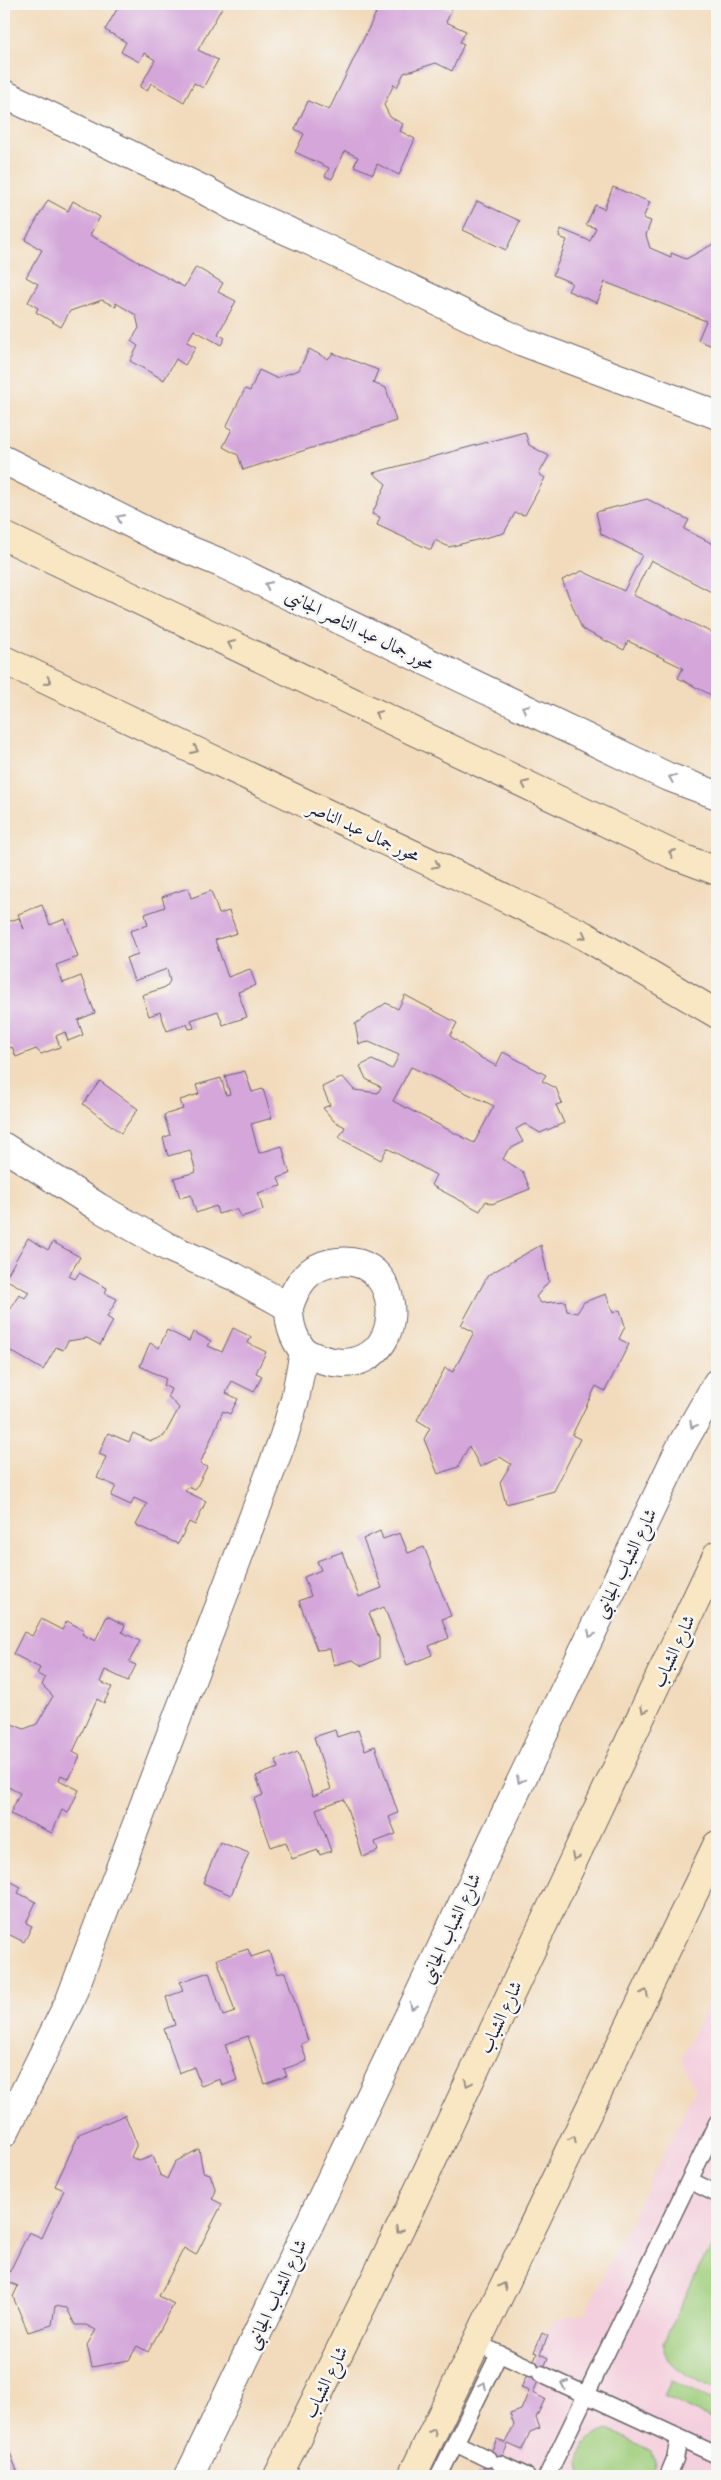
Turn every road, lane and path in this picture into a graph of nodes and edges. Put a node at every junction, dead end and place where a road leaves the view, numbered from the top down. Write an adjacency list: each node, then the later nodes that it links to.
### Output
1 (4, 94): 2 (street)
2 (717, 415)
3 (4, 460): 6 (street, محور جمال عبد الناصر الجانبى, one-way to 3)
4 (4, 536): 7 (main road, one-way to 4)
5 (4, 660): 8 (main road, محور جمال عبد الناصر, one-way to 8)
6 (717, 795)
7 (717, 871)
8 (717, 1014)
9 (4, 1147): 10 (street)
10 (290, 1307): 11 (street); 11 (street)
11 (304, 1352): 16 (street)
12 (717, 1383): 24 (street, شارع الشباب الجانبى, one-way to 24)
13 (717, 1556): 25 (main road, شارع الشباب, one-way to 25)
14 (717, 1845): 19 (main road, one-way to 14)
15 (717, 2124): 17 (lane)
16 (4, 2133)
17 (691, 2181): 18 (lane); 20 (lane)
18 (717, 2194)
19 (487, 2348): 20 (lane, one-way to 19); 22 (lane, one-way to 19); 26 (main road, one-way to 19)
20 (587, 2395): 21 (lane); 29 (lane)
21 (679, 2438): 23 (lane); 30 (lane)
22 (455, 2443): 27 (lane); 28 (lane)
23 (717, 2456)
24 (189, 2476)
25 (278, 2476)
26 (412, 2476)
27 (439, 2476)
28 (526, 2476)
29 (548, 2476)
30 (668, 2476)

